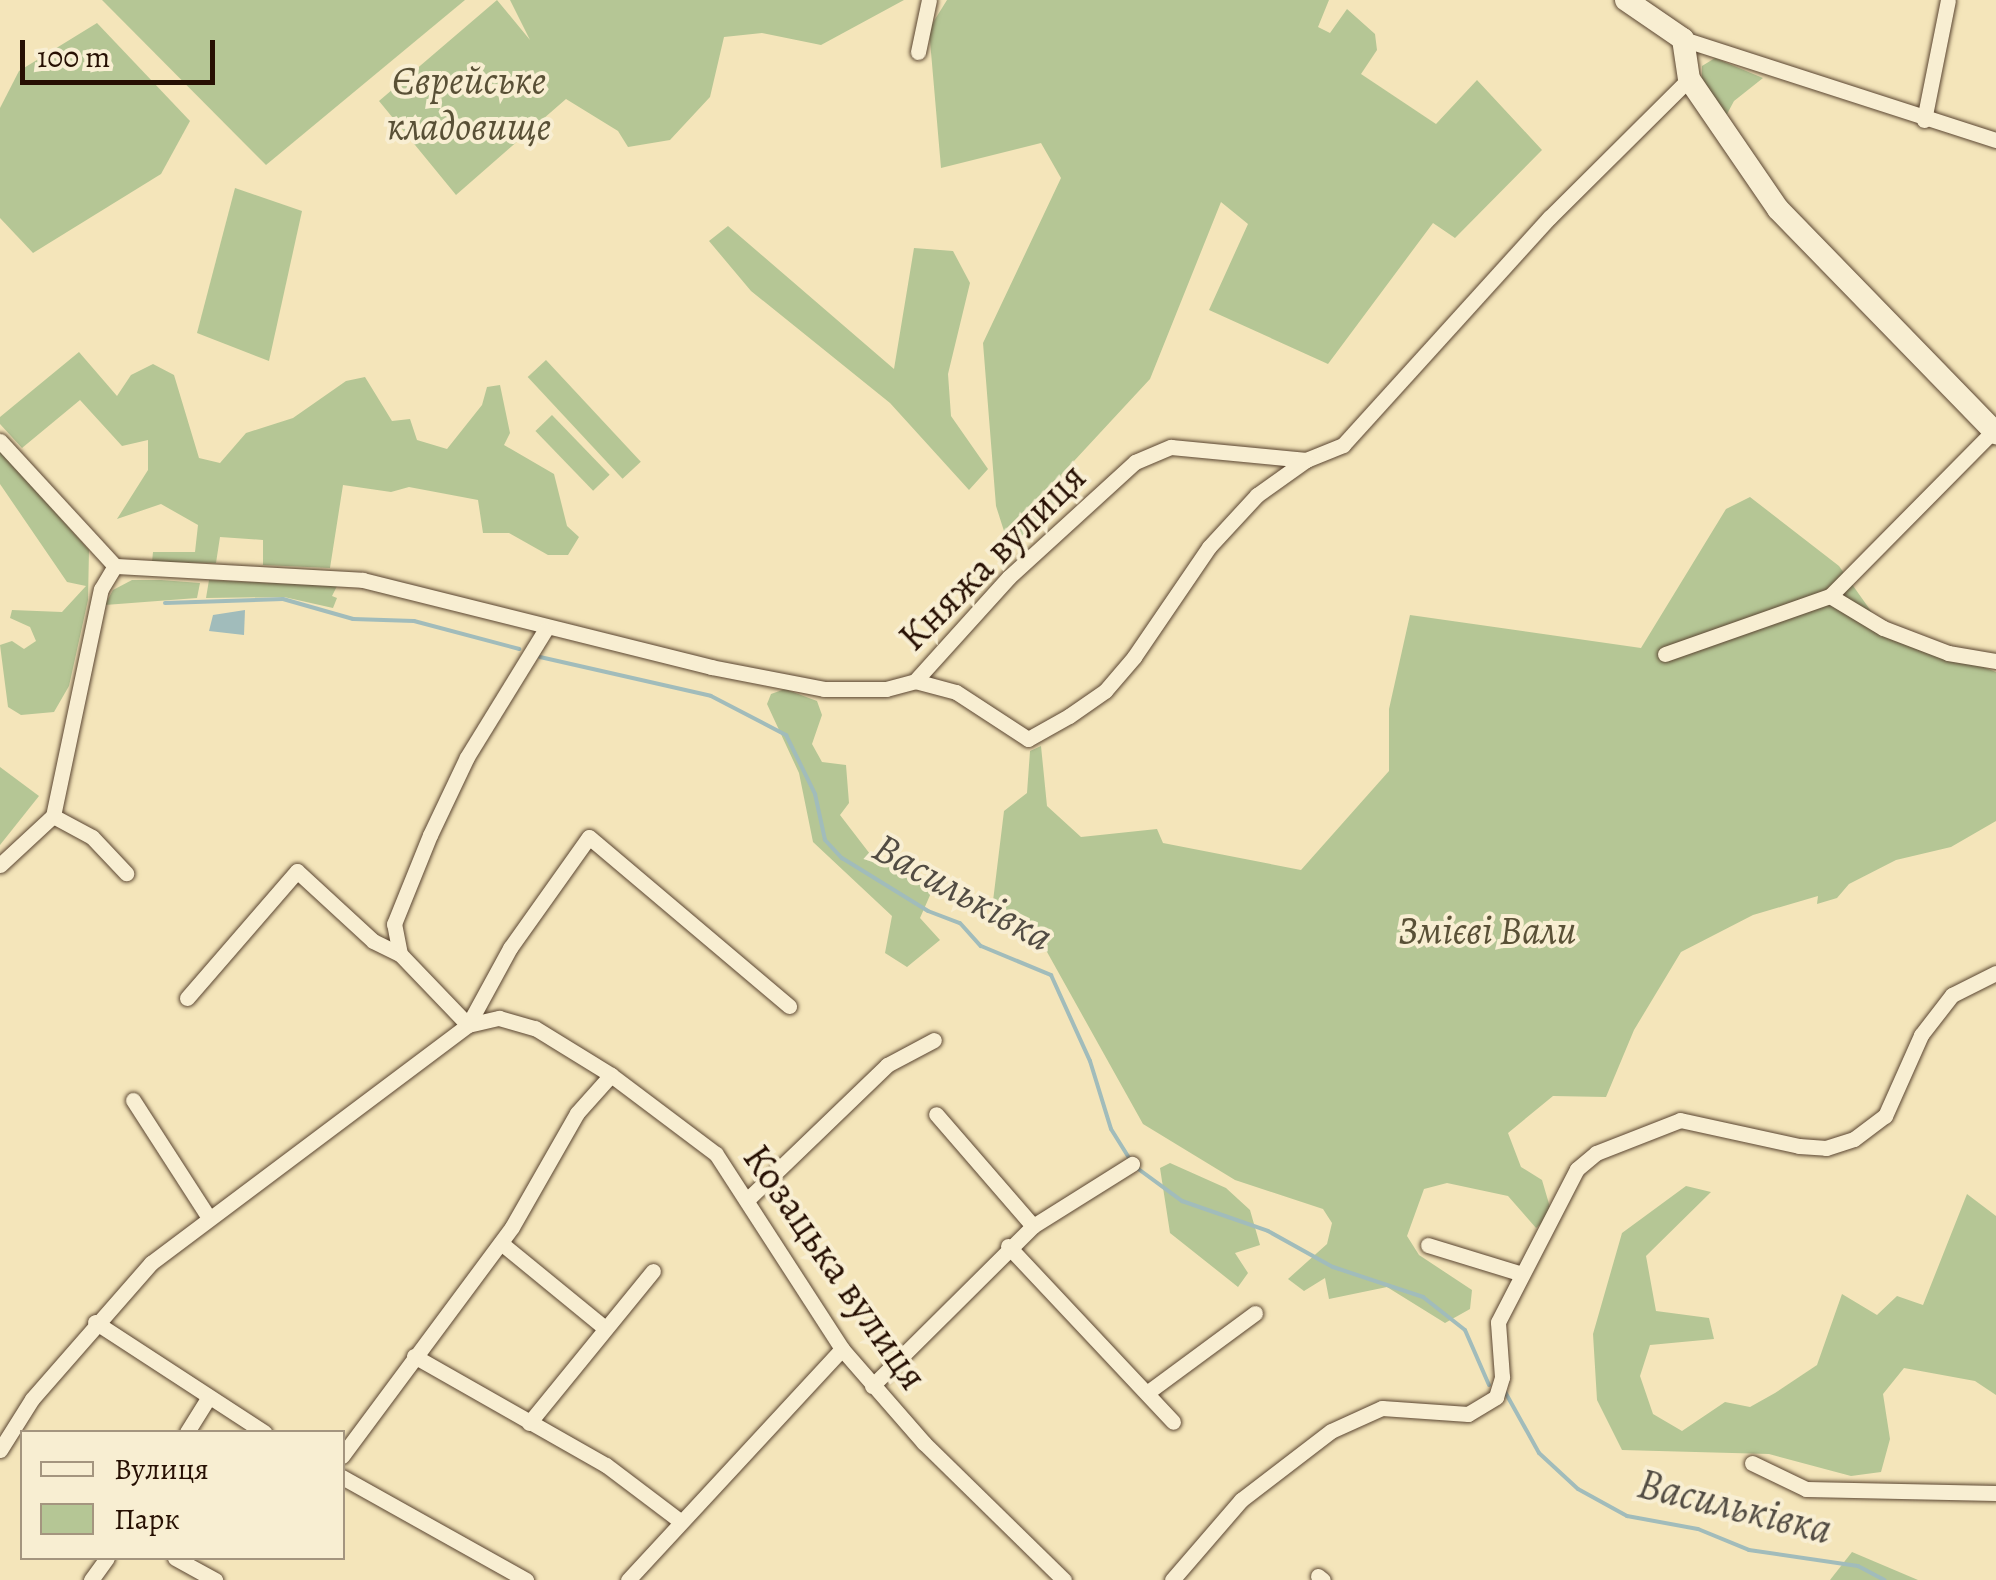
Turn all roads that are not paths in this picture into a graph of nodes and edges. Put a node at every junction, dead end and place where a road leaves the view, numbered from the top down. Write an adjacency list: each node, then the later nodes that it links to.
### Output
1 (929, 0): 5 (street)
2 (1626, 0): 4 (main road)
3 (1948, 0): 7 (street)
4 (1683, 39): 6 (main road); 7 (street)
5 (918, 52)
6 (1689, 79): 9 (main road); 11 (street)
7 (1924, 120): 8 (street)
8 (1996, 140)
9 (1995, 432): 13 (street)
10 (0, 441): 12 (street)
11 (1306, 460): 17 (street, Княжа вулиця); 17 (street)
12 (115, 566): 14 (street, Княжа вулиця); 18 (street)
13 (1830, 596): 15 (street); 16 (street)
14 (545, 630): 17 (street, Княжа вулиця); 21 (street)
15 (1665, 654)
16 (1996, 660)
17 (916, 682)
18 (52, 816): 19 (street); 20 (street)
19 (0, 866)
20 (126, 873)
21 (400, 954): 23 (street); 25 (street)
22 (1996, 973): 38 (street)
23 (188, 998)
24 (790, 1006): 25 (street)
25 (468, 1025): 27 (street, Козацька вулиця); 32 (street)
26 (934, 1040): 31 (street)
27 (611, 1075): 31 (street, Козацька вулиця); 34 (street)
28 (134, 1100): 32 (street)
29 (936, 1114): 33 (street)
30 (1132, 1164): 33 (street)
31 (748, 1198): 42 (street, Козацька вулиця)
32 (209, 1218): 40 (street)
33 (1033, 1226): 35 (street)
34 (501, 1244): 41 (street); 43 (street)
35 (1008, 1246): 44 (street); 45 (street)
36 (1428, 1246): 38 (street)
37 (653, 1271): 41 (street)
38 (1519, 1273): 62 (street)
39 (1254, 1313): 45 (street)
40 (95, 1322): 46 (street); 51 (street)
41 (605, 1328): 48 (street)
42 (842, 1349): 44 (street, Козацька вулиця); 56 (street)
43 (414, 1356): 48 (street); 52 (street)
44 (872, 1386): 61 (street, Козацька вулиця)
45 (1148, 1392): 47 (street)
46 (208, 1398): 49 (street); 50 (street)
47 (1172, 1422)
48 (529, 1423): 56 (street)
49 (188, 1430)
50 (261, 1430)
51 (0, 1450)
52 (345, 1452)
53 (1752, 1463): 55 (street)
54 (345, 1480): 59 (street)
55 (1996, 1493)
56 (680, 1521): 60 (street)
57 (180, 1560): 58 (street)
58 (215, 1580)
59 (526, 1580)
60 (628, 1580)
61 (1064, 1580)
62 (1172, 1580)

